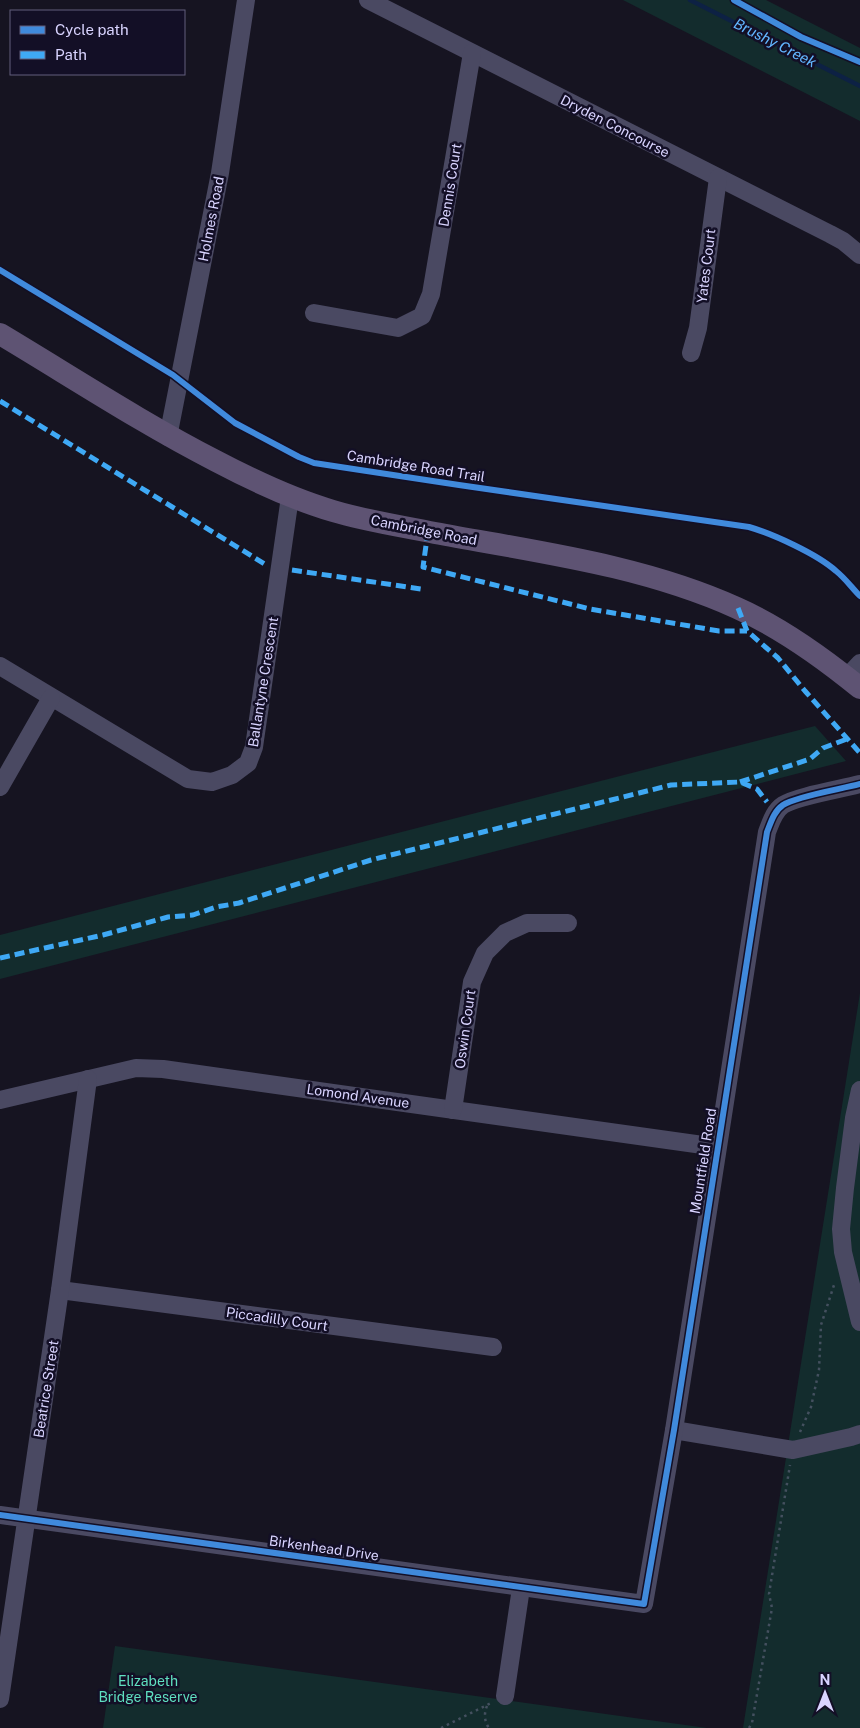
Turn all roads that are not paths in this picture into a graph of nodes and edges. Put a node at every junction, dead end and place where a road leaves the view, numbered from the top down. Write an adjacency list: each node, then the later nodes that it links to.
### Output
1 (246, 0): 9 (street, Holmes Road)
2 (368, 0): 3 (street, Dryden Concourse)
3 (472, 53): 4 (street, Dryden Concourse); 6 (street, Dennis Court)
4 (718, 178): 5 (street, Dryden Concourse); 8 (street, Yates Court)
5 (860, 255)
6 (314, 313)
7 (0, 334): 9 (main road, Cambridge Road)
8 (691, 353)
9 (168, 436): 10 (main road, Cambridge Road)
10 (290, 497): 12 (main road, Cambridge Road); 13 (street, Ballantyne Crescent)
11 (0, 666): 13 (street, Ballantyne Crescent)
12 (856, 676)
13 (51, 698): 15 (street)
14 (860, 784): 21 (street, Mountfield Road)
15 (0, 787)
16 (568, 923): 20 (street, Oswin Court)
17 (88, 1079): 19 (street, Lomond Avenue); 20 (street, Lomond Avenue); 22 (street, Beatrice Street)
18 (860, 1090): 23 (street)
19 (0, 1100)
20 (453, 1110): 21 (street, Lomond Avenue)
21 (718, 1147): 25 (street, Mountfield Road)
22 (60, 1290): 24 (street, Piccadilly Court); 28 (street, Beatrice Street)
23 (860, 1322)
24 (493, 1348)
25 (674, 1430): 26 (street); 30 (street, Mountfield Road)
26 (860, 1434)
27 (0, 1515): 28 (street, Birkenhead Drive)
28 (26, 1518): 29 (street, Birkenhead Drive); 32 (street, Beatrice Street)
29 (521, 1588): 30 (street, Birkenhead Drive); 31 (street)
30 (644, 1604)
31 (505, 1696)
32 (0, 1699)

